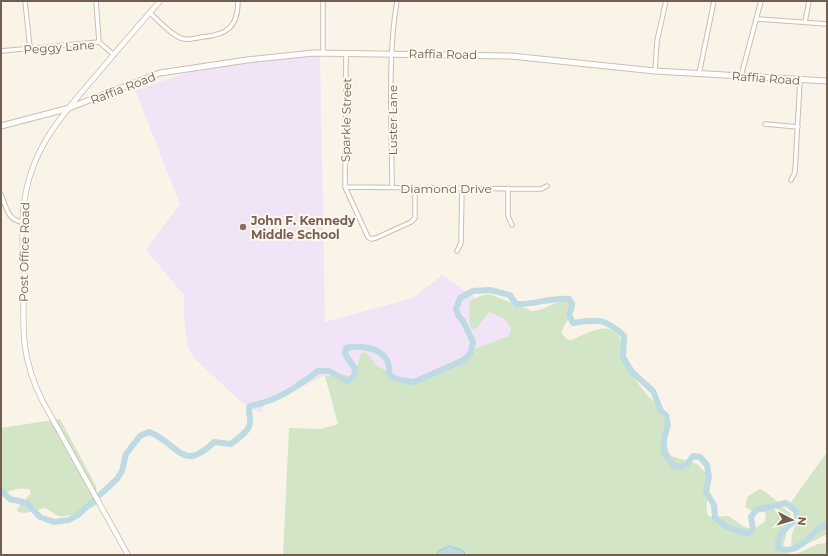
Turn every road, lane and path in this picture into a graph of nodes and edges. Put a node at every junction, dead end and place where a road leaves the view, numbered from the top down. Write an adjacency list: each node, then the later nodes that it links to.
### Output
1 (26, 1): 16 (street)
2 (96, 1): 15 (street)
3 (160, 1): 11 (street, Post Office Road)
4 (238, 1): 11 (street)
5 (323, 1): 18 (street)
6 (397, 1): 20 (street, Luster Lane)
7 (666, 1): 22 (street)
8 (714, 1): 23 (street)
9 (761, 1): 12 (street)
10 (809, 1): 13 (street)
11 (150, 13): 21 (street, Post Office Road)
12 (758, 19): 13 (street); 24 (street)
13 (805, 22): 14 (street)
14 (827, 24)
15 (99, 42): 16 (street, Peggy Lane); 21 (street, Peggy Lane)
16 (30, 48): 17 (street, Peggy Lane)
17 (1, 51)
18 (323, 53): 19 (main road, Raffia Road); 27 (main road, Raffia Road)
19 (346, 53): 20 (main road, Raffia Road); 33 (street, Sparkle Street)
20 (392, 53): 22 (main road, Raffia Road); 34 (street, Luster Lane)
21 (114, 55): 27 (street, Post Office Road)
22 (655, 71): 23 (main road, Raffia Road)
23 (699, 74): 24 (main road, Raffia Road)
24 (741, 76): 25 (main road, Raffia Road)
25 (800, 80): 26 (main road, Raffia Road); 30 (street)
26 (827, 81)
27 (66, 109): 29 (main road, Raffia Road); 39 (street, Post Office Road)
28 (765, 124): 30 (street)
29 (1, 126)
30 (798, 126): 31 (street)
31 (791, 180)
32 (547, 186): 37 (street, Diamond Drive)
33 (345, 187): 34 (street, Diamond Drive); 35 (street)
34 (392, 187): 35 (street, Diamond Drive)
35 (415, 188): 36 (street, Diamond Drive)
36 (462, 188): 37 (street, Diamond Drive); 41 (street)
37 (508, 188): 40 (street)
38 (1, 194): 39 (street)
39 (22, 222): 42 (street, Post Office Road)
40 (512, 225)
41 (457, 250)
42 (128, 555)

